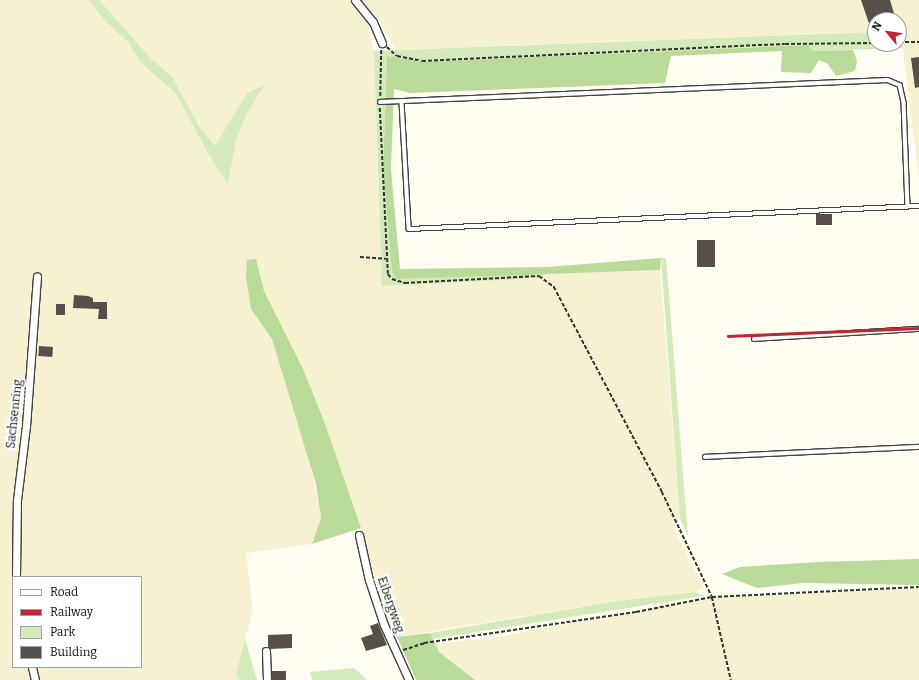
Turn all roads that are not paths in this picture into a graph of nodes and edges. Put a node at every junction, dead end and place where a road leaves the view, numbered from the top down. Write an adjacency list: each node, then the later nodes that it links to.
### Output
1 (355, 0): 2 (street)
2 (382, 43)
3 (380, 102): 4 (lane)
4 (402, 102): 5 (lane); 5 (lane)
5 (908, 206): 6 (lane)
6 (919, 206)
7 (37, 276): 13 (street, Sachsenring)
8 (919, 329): 9 (lane)
9 (754, 339)
10 (919, 447): 11 (lane)
11 (705, 457)
12 (359, 535): 18 (street, Eibergweg)
13 (16, 576)
14 (266, 652): 17 (street)
15 (32, 668): 16 (street)
16 (35, 680)
17 (267, 680)
18 (409, 680)

